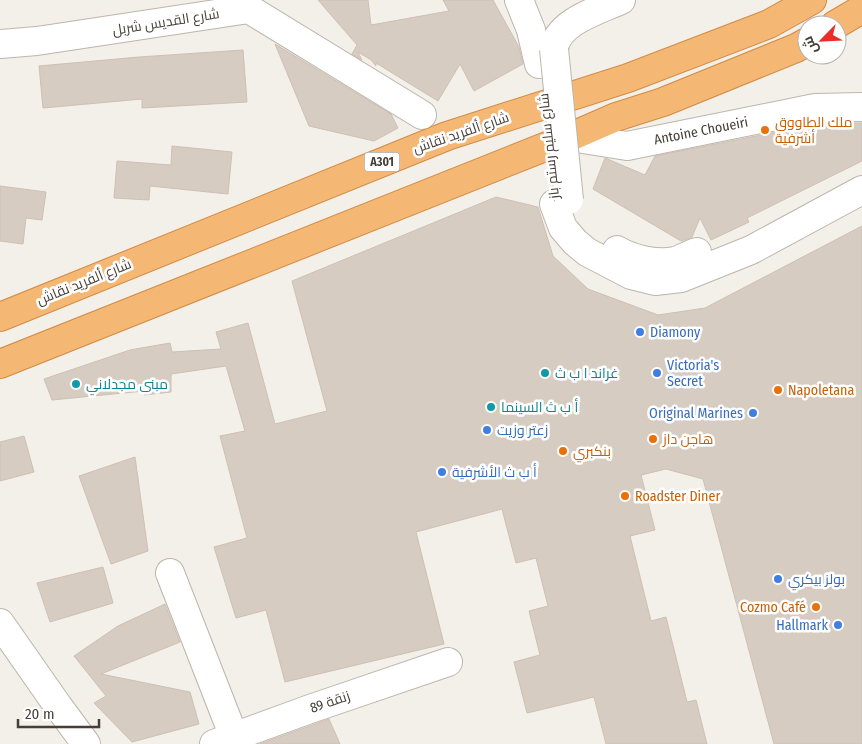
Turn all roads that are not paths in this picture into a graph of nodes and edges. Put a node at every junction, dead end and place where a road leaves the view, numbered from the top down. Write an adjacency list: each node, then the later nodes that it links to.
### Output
1 (518, 0): 11 (street, شارع سليم رستم باز)
2 (621, 0): 11 (street)
3 (799, 0): 8 (highway)
4 (812, 0): 8 (highway, شارع ألفريد نقاش / A301)
5 (246, 4): 9 (street, شارع القديس شربل); 13 (street, شارع القديس شربل)
6 (862, 9): 7 (highway)
7 (847, 18)
8 (769, 24): 18 (highway, شارع ألفريد نقاش / A301)
9 (0, 44)
10 (797, 47): 14 (highway)
11 (551, 48): 17 (street, شارع سليم رستم باز, bridge)
12 (862, 107): 14 (street, Antoine Choueiri)
13 (422, 115)
14 (570, 138): 19 (highway)
15 (862, 170): 17 (street, شارع سليم رستم باز)
16 (862, 190): 17 (street, شارع سليم رستم باز)
17 (561, 202)
18 (0, 317)
19 (0, 364)
20 (170, 573): 23 (street)
21 (0, 623): 24 (street)
22 (448, 662): 23 (street, زنقة 89)
23 (224, 740)
24 (86, 744)

